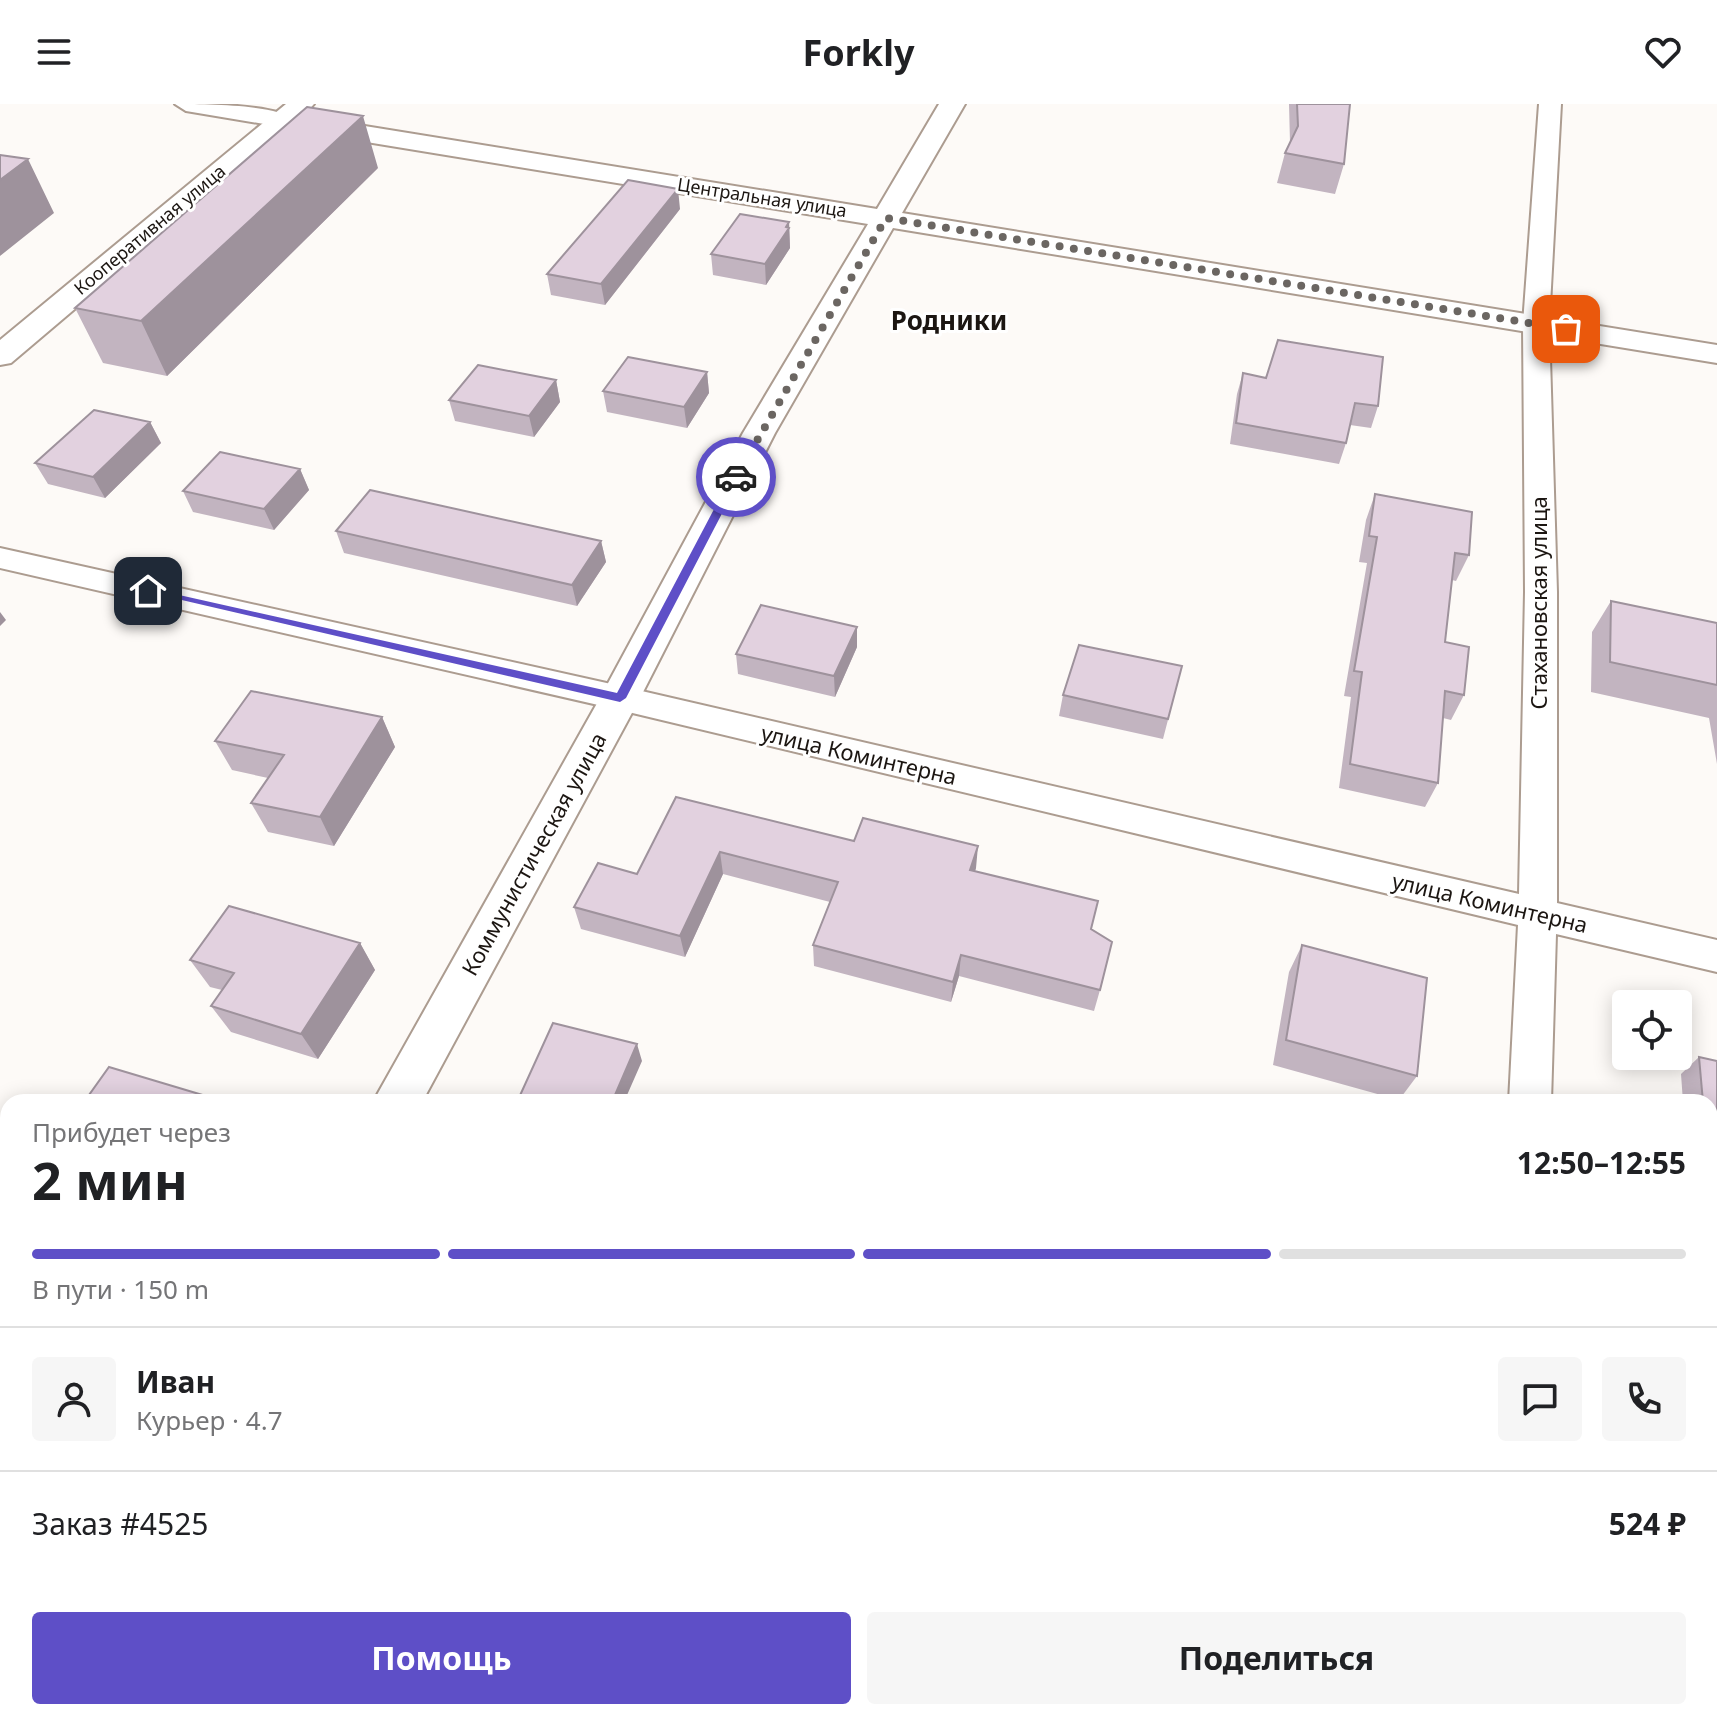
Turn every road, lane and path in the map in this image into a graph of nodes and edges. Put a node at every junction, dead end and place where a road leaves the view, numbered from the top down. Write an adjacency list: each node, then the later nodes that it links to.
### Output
1 (186, 104): 4 (street, Центральная улица)
2 (952, 104): 5 (street, Коммунистическая улица)
3 (1550, 104): 6 (street, Стахановская улица)
4 (292, 112): 5 (street, Центральная улица); 8 (street, Кооперативная улица)
5 (886, 218): 6 (street, Центральная улица); 10 (street, Коммунистическая улица)
6 (1536, 324): 7 (street, Центральная улица); 11 (street, Стахановская улица)
7 (1717, 354)
8 (0, 356)
9 (0, 558): 10 (street, улица Коминтерна)
10 (620, 698): 11 (street, улица Коминтерна); 13 (street, Коммунистическая улица)
11 (1538, 915): 12 (street, улица Коминтерна); 14 (street, Стахановская улица)
12 (1717, 956)
13 (401, 1094)
14 (1530, 1094)

